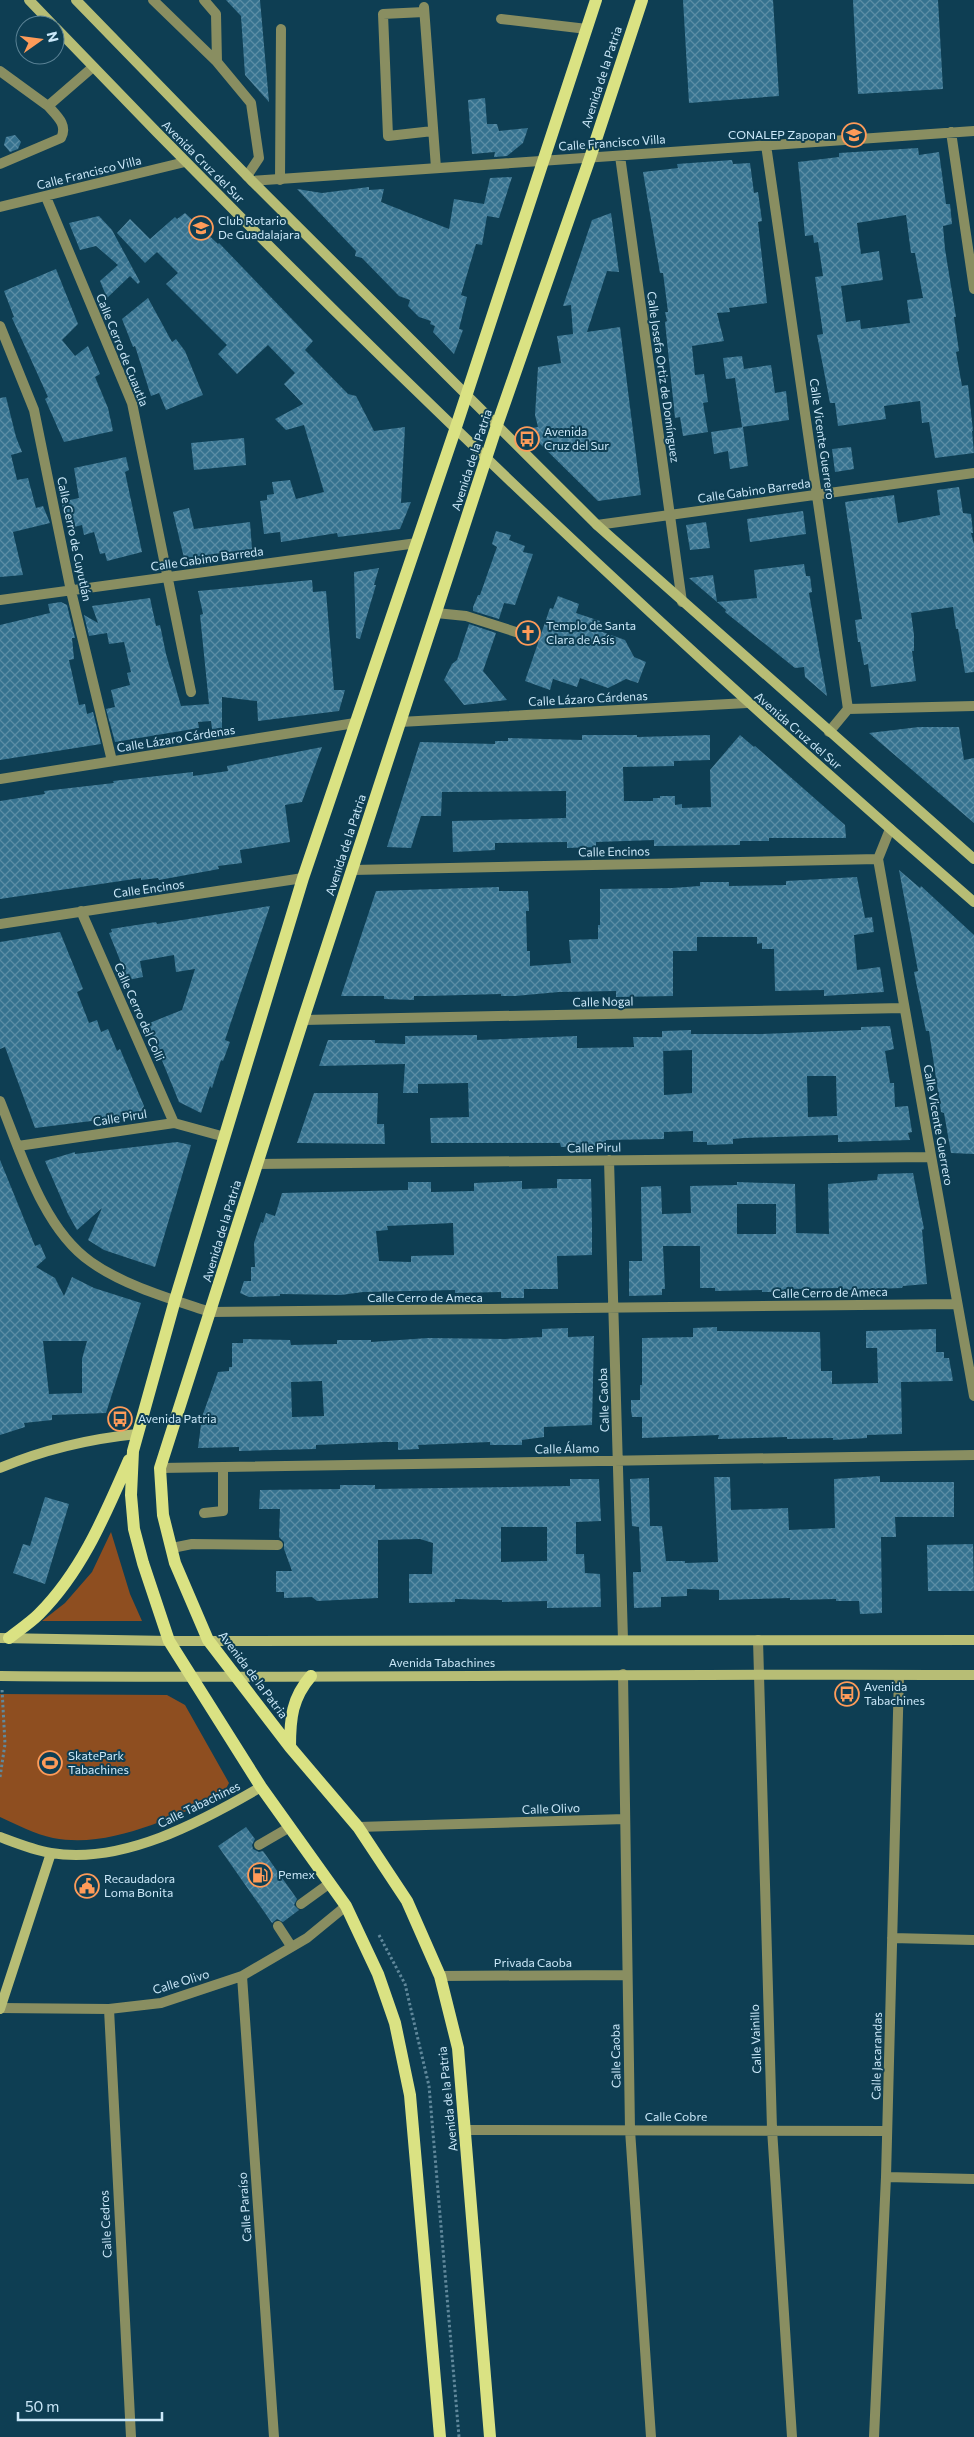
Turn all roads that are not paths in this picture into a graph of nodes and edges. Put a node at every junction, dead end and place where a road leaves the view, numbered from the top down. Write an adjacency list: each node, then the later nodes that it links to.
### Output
1 (29, 0): 7 (main road, Avenida Cruz del Sur)
2 (76, 0): 26 (main road, Avenida Cruz del Sur)
3 (153, 0): 12 (street)
4 (204, 0): 12 (street)
5 (596, 0): 10 (main road, Avenida de la Patria)
6 (642, 0): 21 (main road, Avenida de la Patria)
7 (43, 15)
8 (500, 19): 10 (street)
9 (280, 29): 27 (street)
10 (586, 29): 22 (main road, Avenida de la Patria)
11 (65, 38): 13 (main road, Avenida Cruz del Sur)
12 (217, 62): 26 (street)
13 (93, 67): 15 (street); 23 (main road, Avenida Cruz del Sur)
14 (0, 71): 15 (street)
15 (48, 106): 24 (street)
16 (433, 131): 16 (street); 25 (street)
17 (974, 131): 18 (street, Calle Francisco Villa)
18 (951, 132): 19 (street, Calle Francisco Villa); 30 (street)
19 (766, 145): 20 (street, Calle Francisco Villa); 37 (street, Calle Vicente Guerrero)
20 (620, 156): 21 (street, Calle Francisco Villa); 38 (street, Calle Josefa Ortiz de Domínguez)
21 (590, 158): 22 (street, Calle Francisco Villa); 33 (main road, Avenida de la Patria)
22 (545, 160): 25 (street, Calle Francisco Villa); 32 (main road, Avenida de la Patria)
23 (185, 162): 28 (street, Calle Francisco Villa); 34 (main road, Avenida Cruz del Sur)
24 (0, 164)
25 (436, 168): 27 (street, Calle Francisco Villa)
26 (249, 179): 27 (street, Calle Francisco Villa); 32 (main road, Avenida Cruz del Sur)
27 (280, 180)
28 (46, 196): 29 (street, Calle Francisco Villa); 41 (street, Calle Cerro de Cuautla)
29 (0, 207)
30 (974, 289)
31 (0, 326): 42 (street, Calle Cerro de Cuyutlán)
32 (467, 395): 33 (main road, Avenida Cruz del Sur); 34 (main road, Avenida de la Patria)
33 (497, 426): 35 (main road, Avenida de la Patria); 39 (main road, Avenida Cruz del Sur)
34 (455, 430): 35 (main road, Avenida Cruz del Sur); 40 (main road, Avenida de la Patria)
35 (486, 460): 45 (main road, Avenida de la Patria); 48 (main road, Avenida Cruz del Sur)
36 (974, 473): 37 (street, Calle Gabino Barreda)
37 (817, 494): 38 (street, Calle Gabino Barreda); 50 (street, Calle Vicente Guerrero)
38 (669, 515): 39 (street, Calle Gabino Barreda); 44 (street, Calle Josefa Ortiz de Domínguez)
39 (597, 525): 44 (main road, Avenida Cruz del Sur)
40 (417, 543): 41 (street, Calle Gabino Barreda); 52 (main road, Avenida de la Patria)
41 (168, 577): 42 (street, Calle Gabino Barreda); 47 (street, Calle Cerro de Cuautla)
42 (71, 591): 43 (street, Calle Gabino Barreda); 54 (street, Calle Cerro de Cuyutlán)
43 (0, 600)
44 (682, 602): 53 (main road, Avenida Cruz del Sur)
45 (436, 613): 46 (street); 51 (main road, Avenida de la Patria)
46 (519, 632)
47 (192, 692)
48 (747, 703): 51 (street, Calle Lázaro Cárdenas); 56 (main road, Avenida Cruz del Sur)
49 (974, 706): 50 (street)
50 (848, 709): 53 (street)
51 (400, 722): 59 (main road, Avenida de la Patria)
52 (355, 723): 54 (street, Calle Lázaro Cárdenas); 60 (main road, Avenida de la Patria)
53 (829, 732): 58 (main road, Avenida Cruz del Sur)
54 (112, 761): 55 (street, Calle Lázaro Cárdenas)
55 (0, 779)
56 (890, 829): 57 (street); 61 (main road, Avenida Cruz del Sur)
57 (878, 859): 59 (street, Calle Encinos); 64 (street, Calle Vicente Guerrero)
58 (974, 859)
59 (352, 870): 65 (main road, Avenida de la Patria)
60 (302, 878): 62 (street, Calle Encinos); 68 (main road, Avenida de la Patria)
61 (974, 902)
62 (81, 911): 63 (street, Calle Encinos); 67 (street, Calle Cerro del Colli)
63 (0, 924)
64 (904, 1008): 65 (street, Calle Nogal); 70 (street, Calle Vicente Guerrero)
65 (303, 1020): 72 (main road, Avenida de la Patria)
66 (0, 1101): 69 (street, Calle Cerro de Ameca)
67 (174, 1123): 68 (street, Calle Pirul); 69 (street, Calle Pirul)
68 (225, 1137): 73 (main road, Avenida de la Patria)
69 (18, 1146): 73 (street, Calle Cerro de Ameca)
70 (931, 1156): 71 (street, Calle Pirul); 74 (street, Calle Vicente Guerrero)
71 (609, 1160): 72 (street, Calle Pirul); 75 (street, Calle Caoba)
72 (257, 1164): 76 (main road, Avenida de la Patria)
73 (176, 1300): 76 (street, Calle Cerro de Ameca); 78 (main road, Avenida de la Patria)
74 (957, 1304): 75 (street, Calle Cerro de Ameca); 77 (street, Calle Vicente Guerrero)
75 (614, 1309): 76 (street, Calle Cerro de Ameca); 81 (street, Calle Caoba)
76 (210, 1312): 84 (main road, Avenida de la Patria)
77 (974, 1396)
78 (136, 1434): 79 (main road, Avenida de la Patria); 83 (main road)
79 (133, 1451): 88 (main road); 93 (main road, Avenida de la Patria)
80 (974, 1454): 81 (street, Calle Álamo)
81 (618, 1461): 82 (street, Calle Álamo); 90 (street, Calle Caoba)
82 (223, 1467): 84 (street, Calle Álamo); 85 (street)
83 (0, 1468)
84 (160, 1468): 87 (main road, Avenida de la Patria)
85 (204, 1513)
86 (278, 1545): 87 (street)
87 (172, 1548): 89 (main road, Avenida de la Patria)
88 (5, 1638): 93 (main road, Avenida Tabachines)
89 (208, 1640): 90 (main road, Avenida Tabachines); 93 (main road, Avenida Tabachines); 99 (main road, Avenida de la Patria)
90 (623, 1640): 91 (main road, Avenida Tabachines)
91 (758, 1640): 92 (main road, Avenida Tabachines); 95 (street, Calle Vainillo)
92 (974, 1640)
93 (169, 1641): 101 (main road, Avenida de la Patria)
94 (623, 1674): 95 (main road, Avenida Tabachines); 100 (main road, Avenida Tabachines); 104 (street, Calle Caoba)
95 (758, 1674): 96 (main road, Avenida Tabachines); 122 (street, Calle Vainillo)
96 (899, 1674): 97 (main road, Avenida Tabachines); 114 (street, Calle Jacarandas)
97 (974, 1675)
98 (1, 1676): 101 (main road, Avenida Tabachines)
99 (234, 1676): 100 (main road, Avenida Tabachines); 101 (main road, Avenida Tabachines); 102 (main road, Avenida de la Patria)
100 (312, 1676): 102 (main road)
101 (191, 1678): 103 (main road, Avenida de la Patria)
102 (290, 1747): 105 (main road, Avenida de la Patria)
103 (261, 1787): 106 (main road, Avenida de la Patria); 109 (main road, Calle Tabachines)
104 (625, 1819): 105 (street, Calle Olivo); 117 (street, Calle Caoba)
105 (358, 1827): 119 (main road, Avenida de la Patria)
106 (290, 1828): 108 (street); 110 (main road, Avenida de la Patria)
107 (0, 1837): 109 (main road, Calle Tabachines)
108 (259, 1845)
109 (51, 1853): 120 (main road)
110 (330, 1883): 111 (street); 112 (main road, Avenida de la Patria)
111 (301, 1904)
112 (346, 1906): 116 (street, Calle Olivo); 130 (main road, Avenida de la Patria)
113 (278, 1926): 116 (street)
114 (892, 1938): 115 (street); 125 (street, Calle Jacarandas)
115 (974, 1940)
116 (291, 1946): 118 (street, Calle Olivo)
117 (626, 1975): 119 (street, Privada Caoba); 124 (street, Calle Caoba)
118 (242, 1976): 121 (street, Calle Olivo); 129 (street, Calle Paraíso)
119 (440, 1976): 123 (main road, Avenida de la Patria)
120 (0, 2008): 121 (street, Calle Olivo)
121 (109, 2009): 128 (street, Calle Cedros)
122 (772, 2129): 124 (street, Calle Cobre); 125 (street, Calle Cobre); 133 (street, Calle Vainillo)
123 (466, 2130): 124 (street, Calle Cobre); 131 (main road, Avenida de la Patria)
124 (630, 2130): 132 (street, Calle Caoba)
125 (888, 2131): 126 (street, Calle Jacarandas)
126 (886, 2177): 127 (street); 134 (street, Calle Jacarandas)
127 (974, 2179)
128 (130, 2437)
129 (274, 2437)
130 (440, 2437)
131 (490, 2437)
132 (651, 2437)
133 (792, 2437)
134 (874, 2437)

